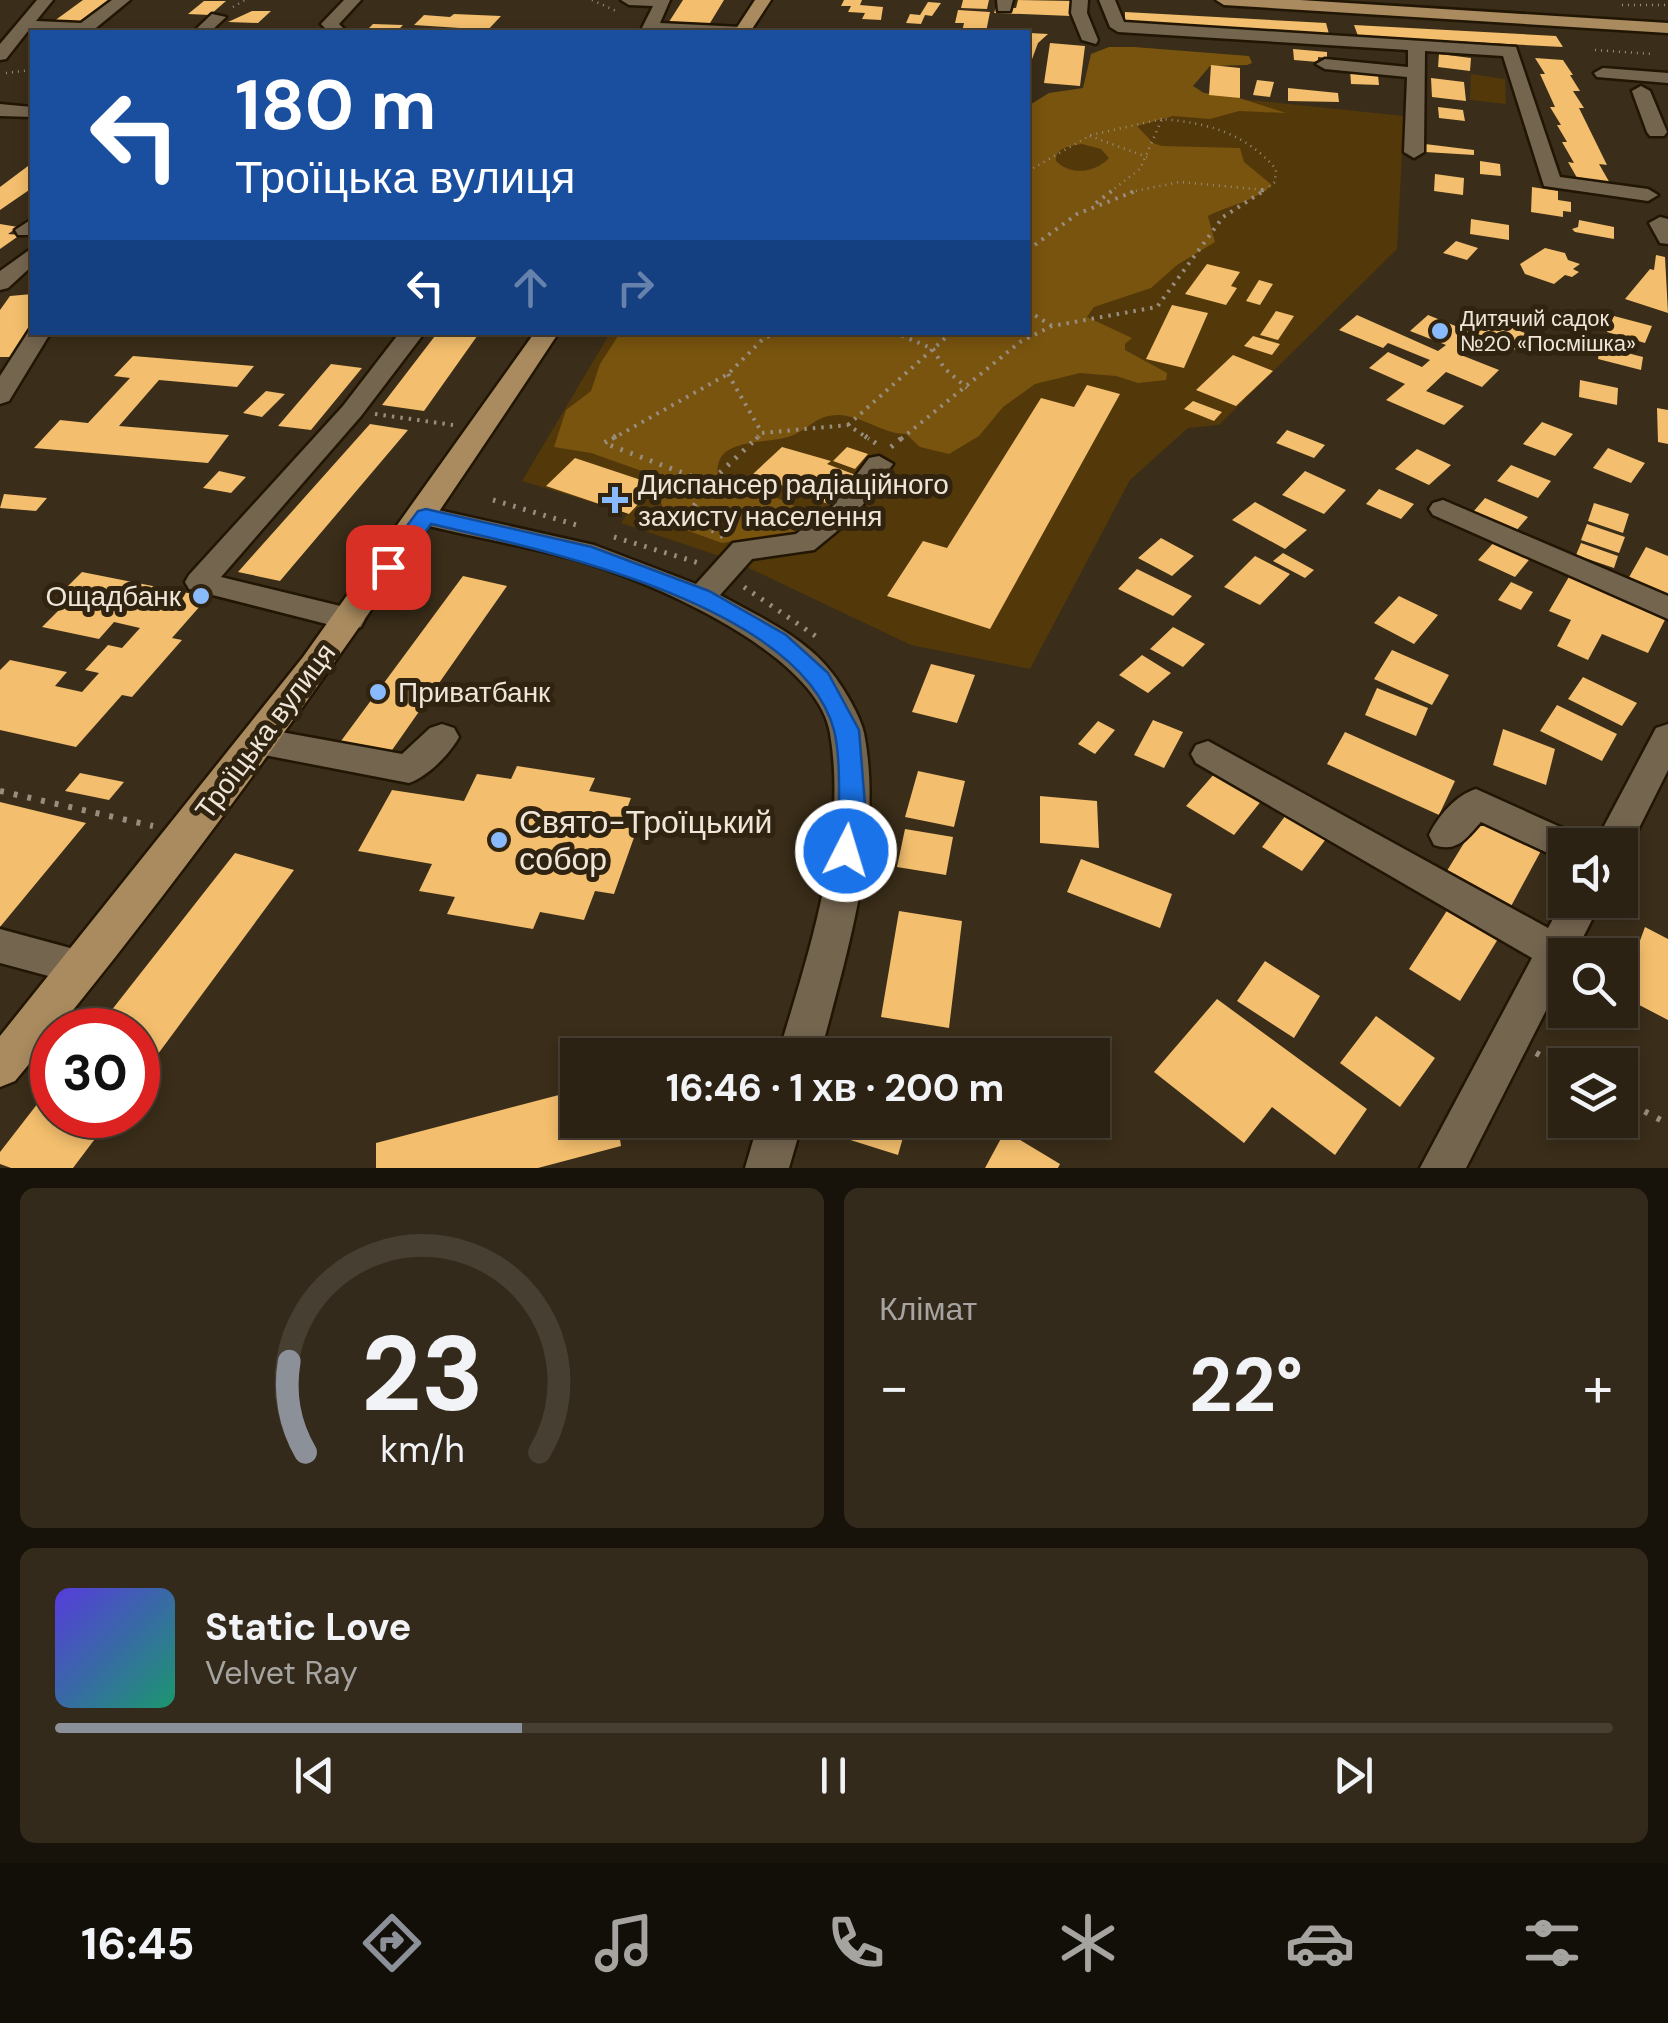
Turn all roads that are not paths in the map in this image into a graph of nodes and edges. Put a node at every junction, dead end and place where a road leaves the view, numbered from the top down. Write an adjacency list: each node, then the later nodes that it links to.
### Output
1 (44, 0): 11 (street)
2 (122, 0): 11 (street)
3 (354, 0): 14 (street)
4 (629, 0): 15 (street)
5 (763, 0): 16 (main road)
6 (1080, 0): 17 (street)
7 (1107, 0): 18 (street)
8 (1224, 0): 9 (main road)
9 (1304, 2): 12 (main road)
10 (218, 17): 13 (street)
11 (25, 26): 20 (street)
12 (1668, 28)
13 (203, 30)
14 (336, 30)
15 (696, 30)
16 (743, 30)
17 (1090, 40)
18 (1416, 46): 22 (street); 27 (street)
19 (1652, 54): 23 (street)
20 (0, 55)
21 (1324, 64): 22 (street)
22 (1416, 73): 26 (street)
23 (1667, 83): 24 (street); 24 (street)
24 (1640, 90): 25 (street)
25 (1657, 132)
26 (1414, 152)
27 (1648, 195)
28 (30, 257): 29 (street)
29 (0, 283)
30 (36, 335): 33 (street)
31 (411, 335): 39 (street)
32 (545, 335): 36 (main road, Троїцька вулиця)
33 (0, 396)
34 (878, 464): 37 (street)
35 (1443, 510): 38 (street)
36 (426, 516): 37 (street); 39 (main road, Троїцька вулиця)
37 (701, 597): 51 (street)
38 (1668, 608)
39 (350, 619): 42 (main road, Троїцька вулиця)
40 (442, 737): 42 (street)
41 (1668, 737): 44 (street)
42 (259, 741): 49 (main road, Троїцька вулиця)
43 (1208, 754): 48 (street)
44 (1621, 828)
45 (1447, 835): 46 (street)
46 (1548, 838)
47 (0, 946): 49 (street)
48 (1548, 947)
49 (82, 967): 52 (main road, Троїцька вулиця)
50 (1548, 967): 55 (street)
51 (805, 1038)
52 (0, 1067)
53 (776, 1138): 54 (street)
54 (767, 1168)
55 (1442, 1168)

